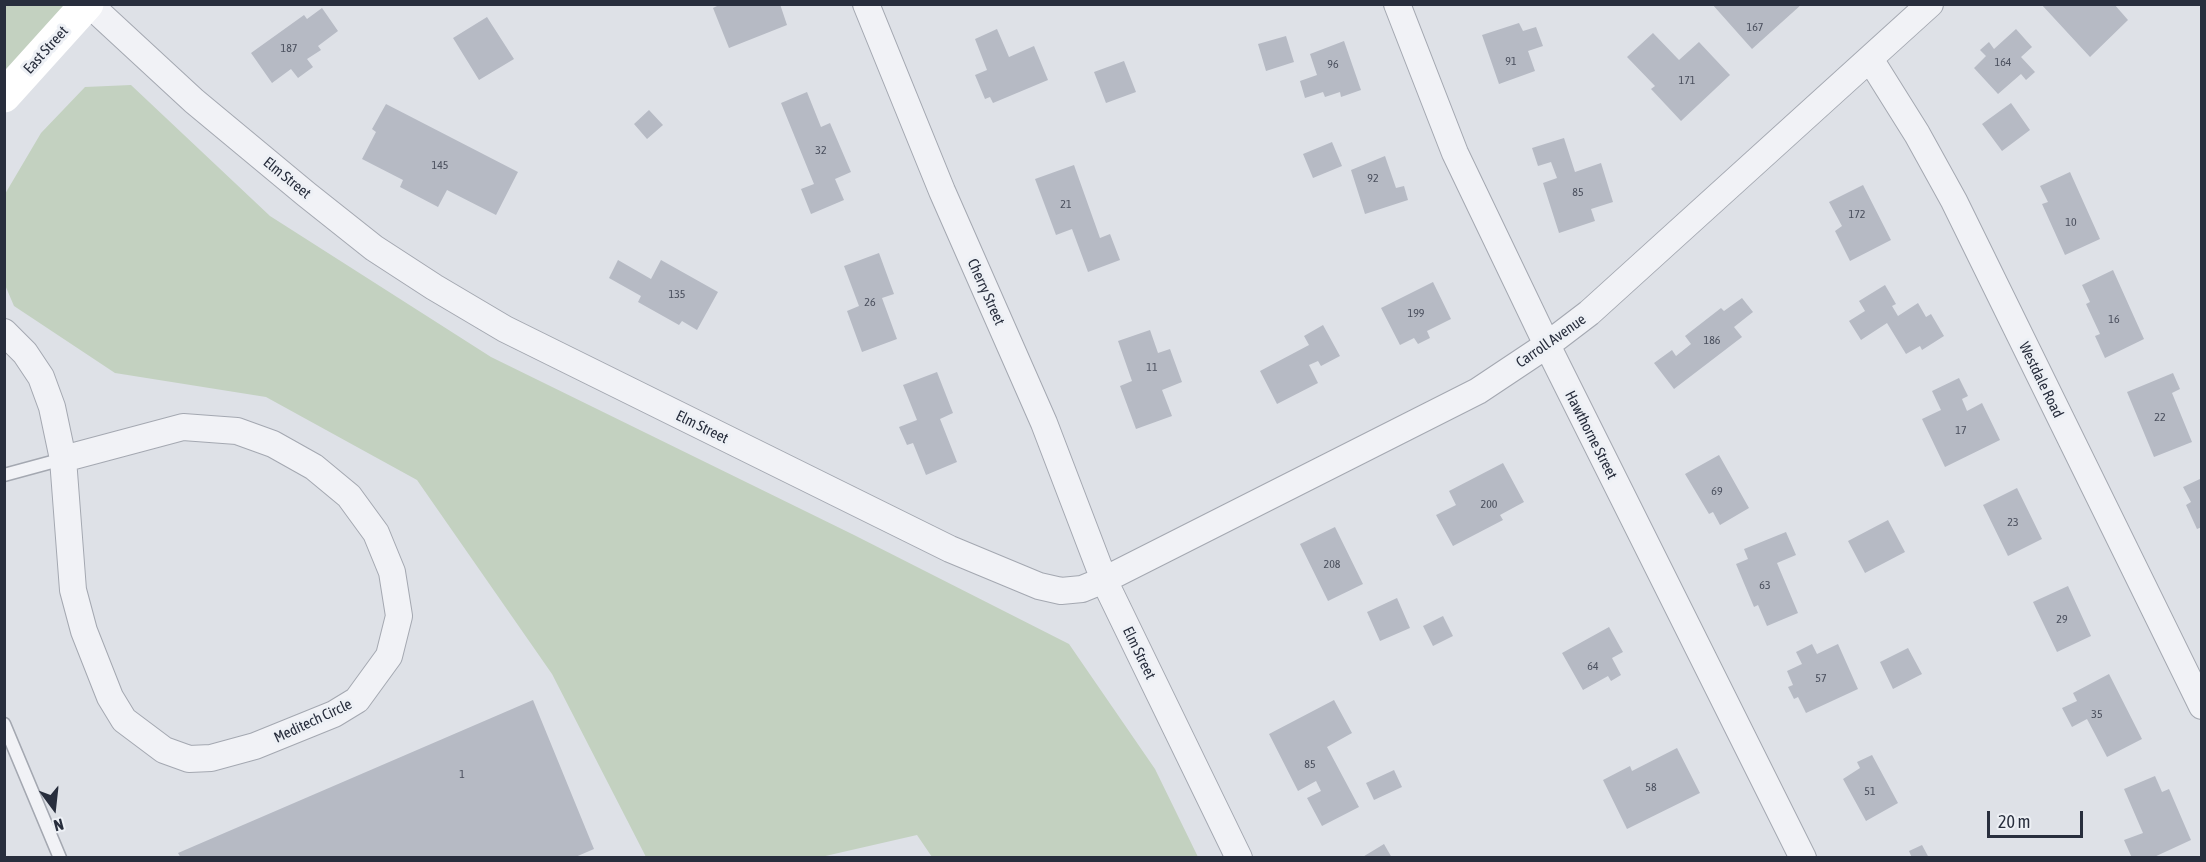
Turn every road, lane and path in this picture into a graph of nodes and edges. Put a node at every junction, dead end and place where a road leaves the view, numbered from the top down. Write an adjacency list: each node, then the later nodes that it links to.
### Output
1 (88, 4): 6 (main road, East Street); 11 (street, Elm Street)
2 (1397, 4): 8 (street, Hawthorne Street)
3 (1930, 4): 5 (street, Carroll Avenue)
4 (866, 5): 11 (street, Cherry Street)
5 (1870, 59): 8 (street, Carroll Avenue); 12 (street, Westdale Road)
6 (4, 96)
7 (4, 332): 9 (street, Meditech Circle)
8 (1547, 345): 11 (street, Carroll Avenue); 16 (street, Hawthorne Street)
9 (63, 459): 9 (street, Meditech Circle); 10 (lane, Meditech Circle)
10 (4, 475)
11 (1104, 580): 15 (street, Elm Street)
12 (2202, 706)
13 (4, 724): 14 (lane)
14 (60, 858)
15 (1239, 858)
16 (1803, 858)

